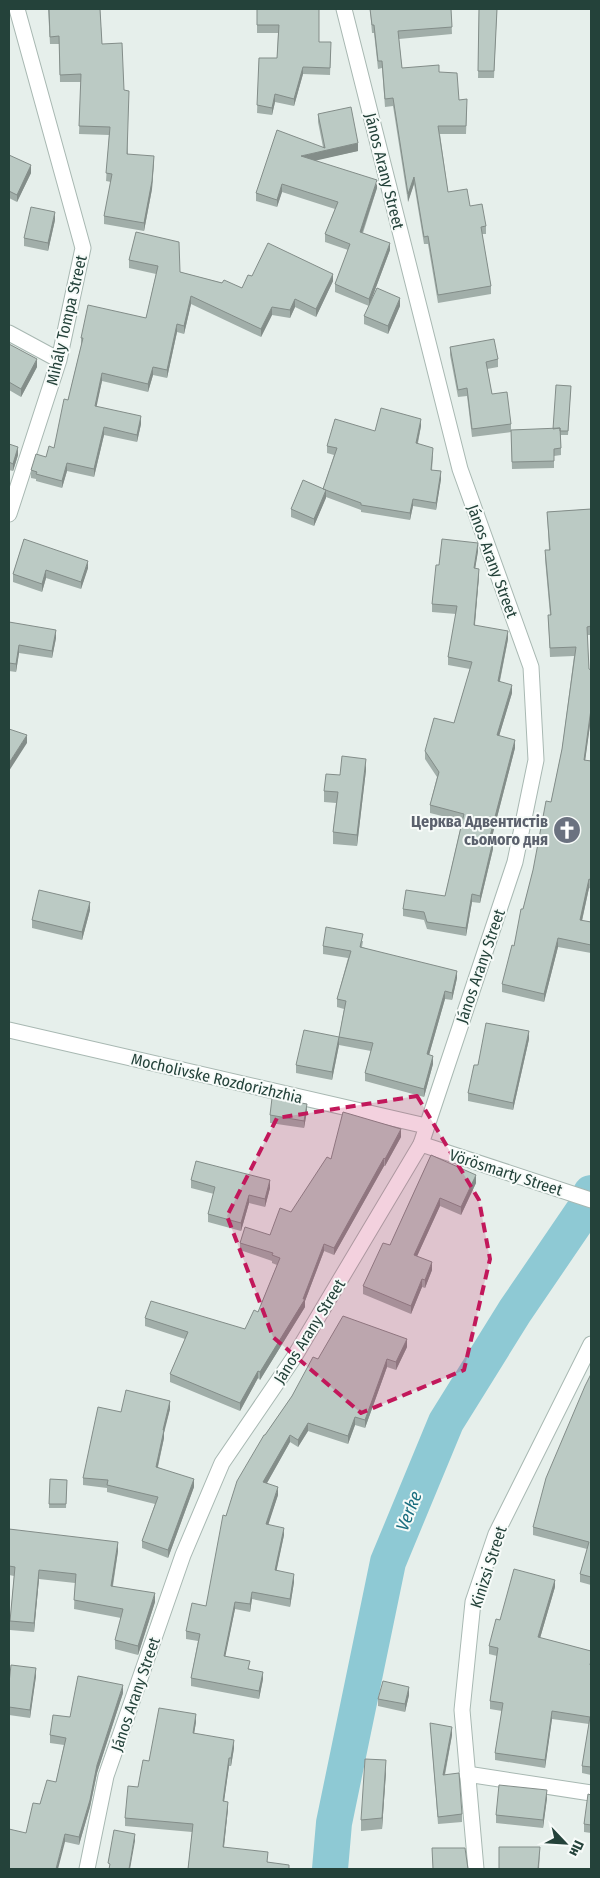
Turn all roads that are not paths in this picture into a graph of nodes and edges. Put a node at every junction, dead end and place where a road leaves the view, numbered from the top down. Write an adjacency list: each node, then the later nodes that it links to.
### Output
1 (17, 9): 4 (street, Mihály Tompa Street)
2 (344, 9): 7 (street, János Arany Street)
3 (9, 333): 4 (street)
4 (59, 360): 5 (street, Mihály Tompa Street)
5 (9, 514)
6 (9, 1030): 7 (street, Mocholivske Rozdorizhzhia)
7 (426, 1126): 8 (street, János Arany Street)
8 (421, 1144): 9 (street, Vörösmarty Street); 13 (street, János Arany Street)
9 (591, 1200)
10 (591, 1344): 11 (street, Kinizsi Street)
11 (467, 1774): 12 (street); 14 (street, Kinizsi Street)
12 (591, 1793)
13 (87, 1869)
14 (476, 1869)

